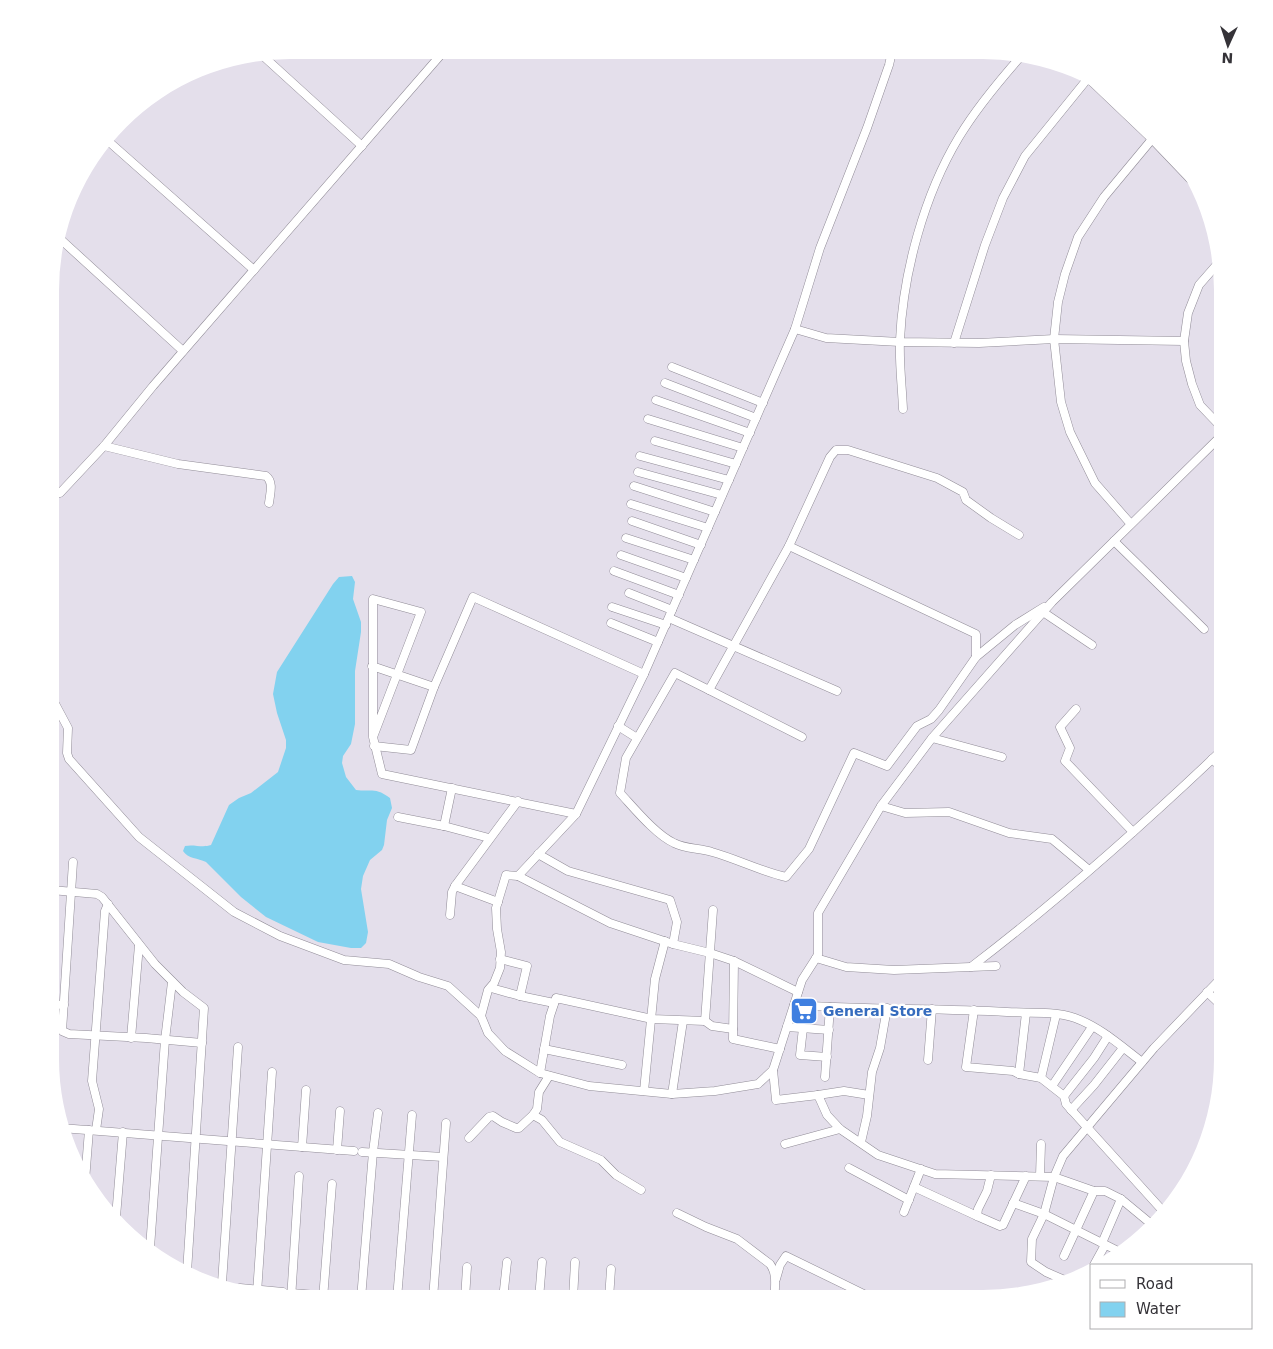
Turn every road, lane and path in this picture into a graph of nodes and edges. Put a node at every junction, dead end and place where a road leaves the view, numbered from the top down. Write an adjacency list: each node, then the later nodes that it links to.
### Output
1 (436, 59): 9 (street)
2 (890, 59): 14 (street)
3 (267, 60): 9 (street)
4 (1016, 61): 17 (street)
5 (1086, 83): 18 (street)
6 (1109, 96): 7 (highway)
7 (1153, 138): 10 (highway); 15 (street)
8 (111, 144): 13 (street)
9 (362, 146): 13 (street)
10 (1175, 161)
11 (64, 241): 19 (street)
12 (1213, 269): 16 (street)
13 (254, 270): 19 (street)
14 (795, 329): 17 (street); 23 (street)
15 (1054, 339): 16 (street); 18 (street); 44 (street)
16 (1184, 341): 27 (street)
17 (900, 342): 18 (street); 24 (street)
18 (954, 343)
19 (183, 351): 31 (street)
20 (672, 367): 23 (street)
21 (665, 383): 25 (street)
22 (656, 400): 28 (street)
23 (763, 403): 25 (street)
24 (903, 409)
25 (756, 418): 28 (street)
26 (648, 419): 32 (street)
27 (1214, 420)
28 (750, 433): 32 (street)
29 (655, 441): 34 (street)
30 (1214, 442): 44 (street)
31 (104, 446): 38 (street); 40 (street)
32 (743, 448): 34 (street)
33 (640, 456): 36 (street)
34 (736, 464): 36 (street)
35 (638, 472): 39 (street)
36 (729, 480): 39 (street)
37 (634, 486): 42 (street)
38 (59, 494)
39 (722, 495): 42 (street)
40 (269, 503)
41 (631, 504): 45 (street)
42 (715, 512): 45 (street)
43 (632, 521): 49 (street)
44 (1130, 524): 48 (street)
45 (708, 528): 49 (street)
46 (1019, 535): 50 (street)
47 (626, 538): 52 (street)
48 (1114, 541): 57 (street); 62 (street)
49 (701, 545): 52 (street)
50 (789, 546): 65 (street); 66 (street)
51 (621, 555): 54 (street)
52 (694, 560): 54 (street)
53 (614, 571): 56 (street)
54 (686, 578): 56 (street)
55 (629, 593): 60 (street)
56 (679, 595): 60 (street)
57 (1052, 602): 59 (street); 66 (street)
58 (612, 607): 60 (street)
59 (1043, 612): 64 (street); 79 (street)
60 (669, 618): 63 (street); 65 (street)
61 (611, 623): 63 (street)
62 (1204, 630)
63 (658, 642): 69 (street)
64 (1092, 645)
65 (733, 647): 71 (street); 72 (street)
66 (976, 657): 78 (street)
67 (372, 666): 68 (street); 68 (street); 76 (street)
68 (396, 674): 70 (street); 76 (street)
69 (644, 674): 70 (street); 75 (street)
70 (434, 688): 80 (street)
71 (709, 690): 77 (street); 78 (street)
72 (837, 691)
73 (1076, 709): 89 (street)
74 (59, 711): 127 (street)
75 (618, 726): 78 (street); 86 (street)
76 (373, 737): 80 (street)
77 (802, 737)
78 (638, 738)
79 (932, 738): 81 (street); 85 (street)
80 (374, 746): 83 (street)
81 (1002, 757)
82 (1212, 759): 89 (street)
83 (452, 788): 84 (street); 88 (street)
84 (518, 802): 86 (street); 90 (street)
85 (881, 806): 93 (street); 106 (street)
86 (576, 814): 91 (street)
87 (398, 817): 88 (street)
88 (444, 826): 90 (street)
89 (1132, 832): 93 (street)
90 (489, 838): 95 (street)
91 (538, 854): 94 (street); 102 (street)
92 (73, 862): 97 (street)
93 (1089, 870): 109 (street)
94 (518, 876): 98 (street); 102 (street)
95 (454, 886): 98 (street); 101 (street)
96 (59, 891): 97 (street)
97 (71, 892): 99 (street); 119 (street)
98 (498, 902): 105 (street)
99 (108, 904): 103 (street); 136 (street)
100 (713, 910): 104 (street)
101 (450, 915)
102 (669, 943): 104 (street); 128 (street)
103 (139, 945): 110 (street); 138 (street)
104 (710, 953): 107 (street); 130 (street)
105 (500, 958): 112 (street); 115 (street)
106 (816, 958): 109 (street); 113 (street)
107 (734, 961): 113 (street); 134 (street)
108 (996, 966): 109 (street)
109 (971, 968)
110 (172, 982): 139 (street); 140 (street)
111 (1214, 985): 114 (street)
112 (491, 988): 115 (street); 127 (street)
113 (798, 992): 120 (street)
114 (1207, 992): 116 (street); 147 (street)
115 (520, 996): 117 (street)
116 (1214, 999)
117 (554, 1003): 128 (street); 143 (street)
118 (59, 1005): 119 (street)
119 (64, 1005): 136 (street)
120 (794, 1005): 121 (street); 132 (street)
121 (830, 1007): 122 (street); 135 (street)
122 (887, 1008): 123 (street); 163 (street)
123 (932, 1009): 124 (street); 146 (street)
124 (974, 1010): 125 (street); 152 (street)
125 (1026, 1013): 126 (street); 152 (street)
126 (1056, 1015): 131 (street); 155 (street)
127 (481, 1016): 151 (street)
128 (652, 1019): 129 (street); 160 (street)
129 (683, 1020): 130 (street); 161 (street)
130 (705, 1021): 134 (street)
131 (1092, 1026): 137 (street); 158 (street)
132 (787, 1027): 133 (street); 144 (street)
133 (804, 1028): 135 (street); 145 (street)
134 (733, 1029): 144 (street)
135 (829, 1030): 145 (street)
136 (96, 1035): 138 (street); 174 (street)
137 (1108, 1036): 142 (street); 164 (street)
138 (131, 1038): 139 (street)
139 (165, 1040): 140 (street); 176 (street)
140 (202, 1043): 178 (street)
141 (238, 1047): 179 (street)
142 (1124, 1048): 147 (street); 165 (street)
143 (544, 1049): 148 (street); 151 (street)
144 (780, 1050): 149 (street)
145 (828, 1057): 154 (street)
146 (928, 1060)
147 (1142, 1062): 171 (street)
148 (622, 1066)
149 (773, 1070): 156 (street); 157 (street)
150 (272, 1072): 183 (street)
151 (540, 1073): 153 (street)
152 (1019, 1074): 155 (street)
153 (550, 1076): 160 (street); 169 (street)
154 (825, 1077)
155 (1041, 1078): 158 (street)
156 (758, 1084): 157 (street); 161 (street)
157 (775, 1084): 162 (street)
158 (1052, 1086): 164 (street)
159 (306, 1090): 184 (street)
160 (644, 1091): 161 (street)
161 (672, 1094)
162 (818, 1095): 163 (street); 173 (street)
163 (869, 1095): 180 (street)
164 (1064, 1096): 165 (street)
165 (1071, 1110): 171 (street)
166 (340, 1111): 185 (street)
167 (378, 1113): 186 (street)
168 (412, 1115): 187 (street)
169 (533, 1115): 177 (street); 199 (street)
170 (446, 1123): 188 (street)
171 (1087, 1127): 196 (street); 204 (street)
172 (70, 1129): 174 (street)
173 (840, 1129): 180 (street); 181 (street)
174 (92, 1130): 175 (street); 189 (street)
175 (123, 1132): 176 (street); 205 (street)
176 (159, 1136): 178 (street); 212 (street)
177 (469, 1138)
178 (195, 1139): 179 (street); 220 (street)
179 (232, 1142): 183 (street); 225 (street)
180 (860, 1142): 191 (street)
181 (785, 1144)
182 (1041, 1144): 195 (street)
183 (268, 1145): 184 (street); 226 (street)
184 (302, 1147): 185 (street)
185 (337, 1150): 186 (street)
186 (373, 1152): 187 (street); 229 (street)
187 (409, 1155): 188 (street); 230 (street)
188 (443, 1157): 231 (street)
189 (87, 1168)
190 (849, 1168): 202 (street)
191 (921, 1169): 192 (street); 198 (street)
192 (991, 1175): 194 (street); 209 (street)
193 (299, 1176): 227 (street)
194 (1026, 1176): 195 (street); 203 (street)
195 (1040, 1176): 196 (street)
196 (1054, 1177): 200 (street); 208 (street)
197 (332, 1184): 228 (street)
198 (914, 1187): 202 (street); 209 (street)
199 (641, 1190)
200 (1094, 1191): 201 (street); 211 (street)
201 (1121, 1199): 210 (street); 213 (street)
202 (909, 1200): 206 (street)
203 (1013, 1203): 208 (street); 209 (street)
204 (1160, 1208)
205 (116, 1212)
206 (904, 1212)
207 (677, 1213): 224 (street)
208 (1044, 1214): 211 (street); 223 (street)
209 (977, 1216)
210 (1146, 1224)
211 (1076, 1230): 213 (street); 215 (street)
212 (150, 1243)
213 (1103, 1244): 214 (street); 216 (street)
214 (1114, 1249)
215 (1064, 1256)
216 (1096, 1261)
217 (507, 1262): 233 (street)
218 (542, 1262): 234 (street)
219 (575, 1262): 235 (street)
220 (187, 1266)
221 (467, 1267): 232 (street)
222 (611, 1269): 236 (street)
223 (1058, 1278)
224 (776, 1279): 237 (street); 238 (street)
225 (222, 1280)
226 (257, 1288)
227 (288, 1290)
228 (324, 1290)
229 (363, 1290)
230 (397, 1290)
231 (434, 1290)
232 (466, 1290)
233 (504, 1290)
234 (539, 1290)
235 (573, 1290)
236 (610, 1290)
237 (775, 1290)
238 (857, 1290)

